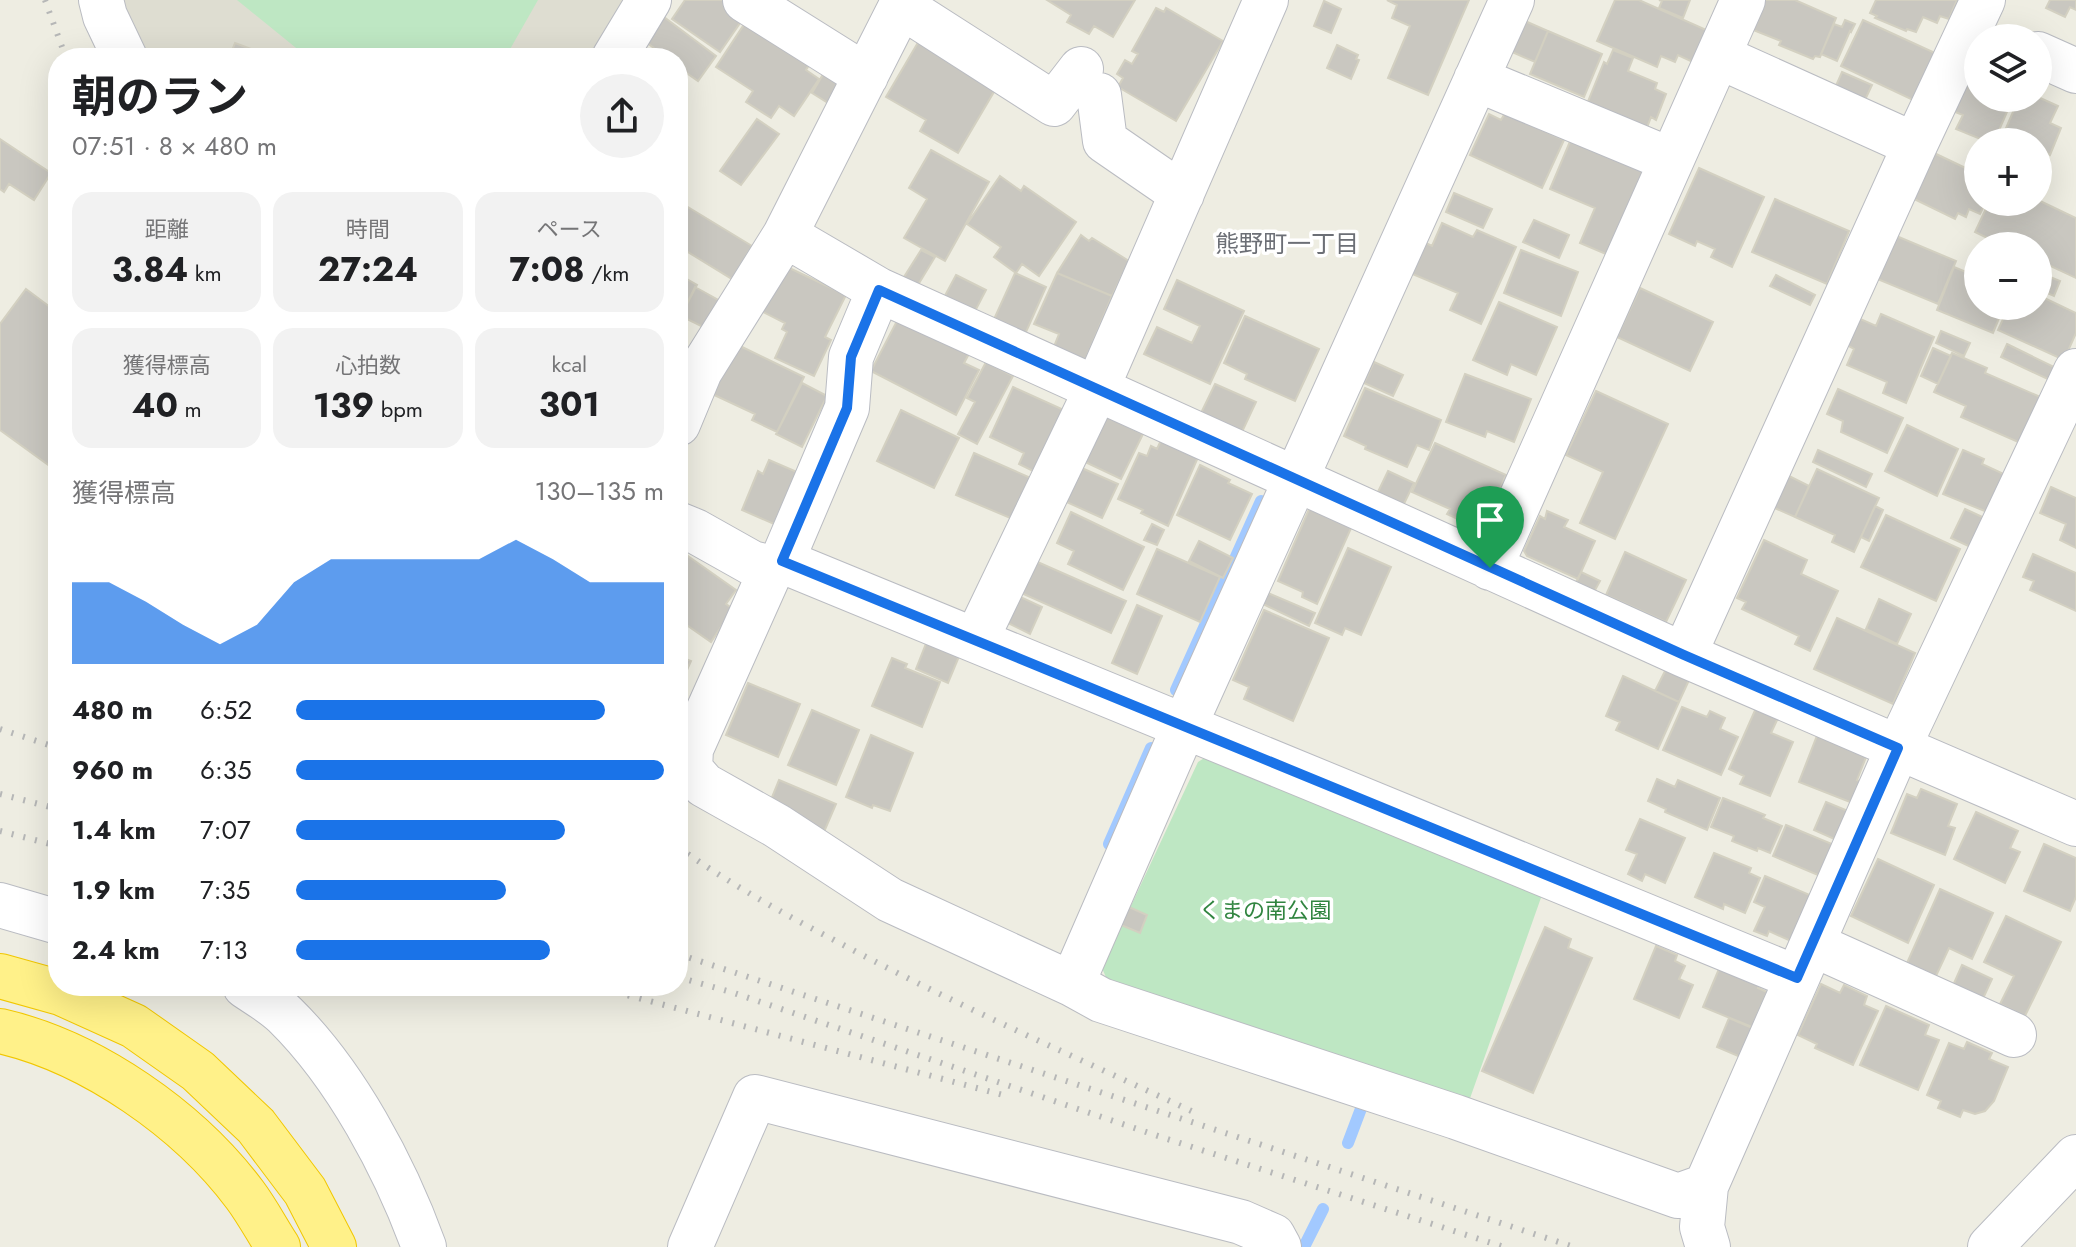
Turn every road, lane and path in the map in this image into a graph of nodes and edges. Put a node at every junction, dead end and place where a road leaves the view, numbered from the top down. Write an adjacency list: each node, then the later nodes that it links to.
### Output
1 (101, 0): 9 (street)
2 (649, 0): 10 (street)
3 (745, 0): 14 (street)
4 (1266, 0): 18 (street)
5 (1512, 0): 15 (street)
6 (1743, 0): 11 (street)
7 (902, 3): 14 (street); 18 (street)
8 (1986, 21): 16 (street)
9 (120, 48)
10 (620, 48)
11 (1718, 56): 16 (street); 17 (street)
12 (2052, 60): 13 (street)
13 (2076, 71)
14 (866, 76): 19 (street)
15 (1476, 79): 17 (street); 24 (street)
16 (1915, 145): 29 (street)
17 (1671, 160): 27 (street)
18 (1182, 194): 22 (street)
19 (785, 235): 20 (street); 23 (street)
20 (879, 290): 22 (street); 26 (street)
21 (2076, 371): 31 (street)
22 (1097, 388): 24 (street); 28 (street)
23 (688, 400)
24 (1295, 479): 27 (street); 30 (street)
25 (688, 528): 26 (street)
26 (777, 564): 28 (street); 37 (street)
27 (1490, 568): 29 (street)
28 (976, 640): 30 (street)
29 (1684, 655): 31 (street)
30 (1184, 727): 35 (street); 37 (street)
31 (1898, 748): 32 (street); 35 (street)
32 (2076, 824)
33 (0, 905): 34 (street)
34 (48, 919)
35 (1804, 961): 42 (street); 44 (street)
36 (0, 976): 38 (highway)
37 (1072, 984): 44 (street)
38 (48, 989)
39 (68, 996): 46 (highway)
40 (259, 996): 47 (street)
41 (0, 1031): 45 (highway)
42 (2014, 1035)
43 (2076, 1157): 51 (street)
44 (1706, 1186): 50 (street)
45 (278, 1247)
46 (334, 1247)
47 (424, 1247)
48 (690, 1247): 49 (street)
49 (1279, 1247)
50 (1708, 1247)
51 (1990, 1247)

